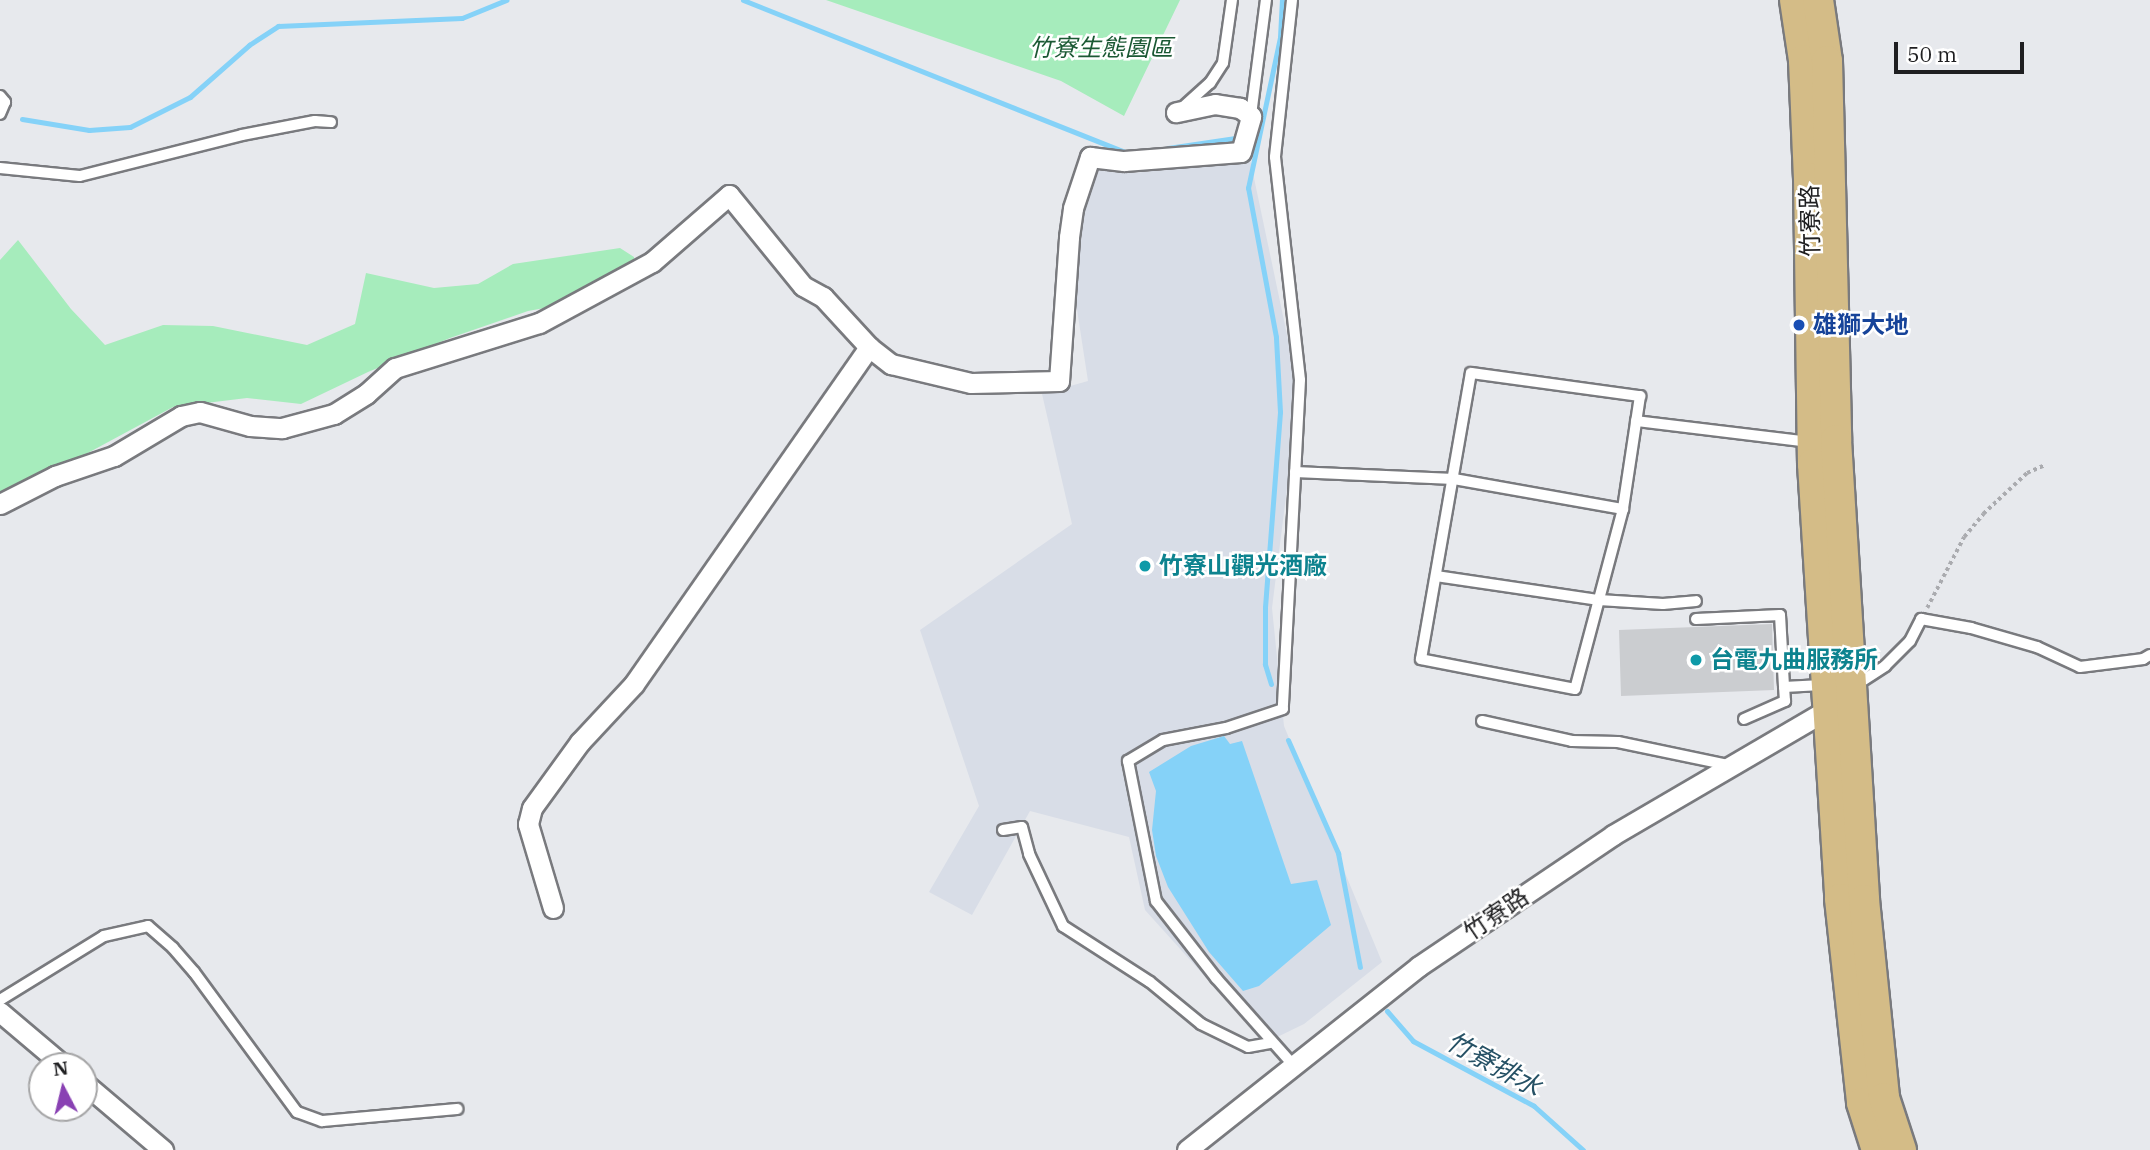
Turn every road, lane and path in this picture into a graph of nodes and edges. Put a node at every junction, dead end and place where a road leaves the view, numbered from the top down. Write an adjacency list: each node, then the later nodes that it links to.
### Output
1 (1232, 0): 7 (lane)
2 (1266, 0): 9 (lane)
3 (1292, 0): 16 (lane)
4 (1795, 0): 14 (main road, 竹寮路)
5 (1818, 0): 14 (main road, 竹寮路)
6 (0, 96): 8 (lane)
7 (1176, 112): 9 (street)
8 (0, 114)
9 (1251, 116): 12 (street)
10 (331, 122): 11 (lane)
11 (0, 168)
12 (869, 347): 18 (street); 32 (street)
13 (1636, 421): 14 (lane); 17 (lane); 19 (lane)
14 (1824, 441): 27 (main road, 竹寮路)
15 (2045, 465): 24 (path)
16 (1294, 472): 17 (lane); 35 (lane)
17 (1454, 479): 19 (lane); 20 (lane)
18 (0, 504)
19 (1623, 509): 21 (lane)
20 (1436, 576): 21 (lane); 21 (lane)
21 (1599, 600): 22 (lane)
22 (1696, 601)
23 (1696, 619): 26 (lane)
24 (1921, 619): 25 (lane); 27 (lane)
25 (2150, 655)
26 (1784, 687): 27 (lane); 28 (lane)
27 (1836, 695): 30 (street, 竹寮路); 42 (main road, 竹寮路); 43 (main road, 竹寮路)
28 (1744, 719)
29 (1482, 721): 30 (lane)
30 (1728, 766): 37 (street, 竹寮路)
31 (1003, 830): 35 (lane)
32 (553, 908)
33 (0, 1000): 39 (lane)
34 (0, 1012): 36 (street)
35 (1270, 1043): 37 (lane)
36 (47, 1052)
37 (1294, 1066): 41 (street, 竹寮路)
38 (98, 1095): 40 (street)
39 (457, 1108)
40 (163, 1150)
41 (1187, 1150)
42 (1877, 1150)
43 (1901, 1150)

